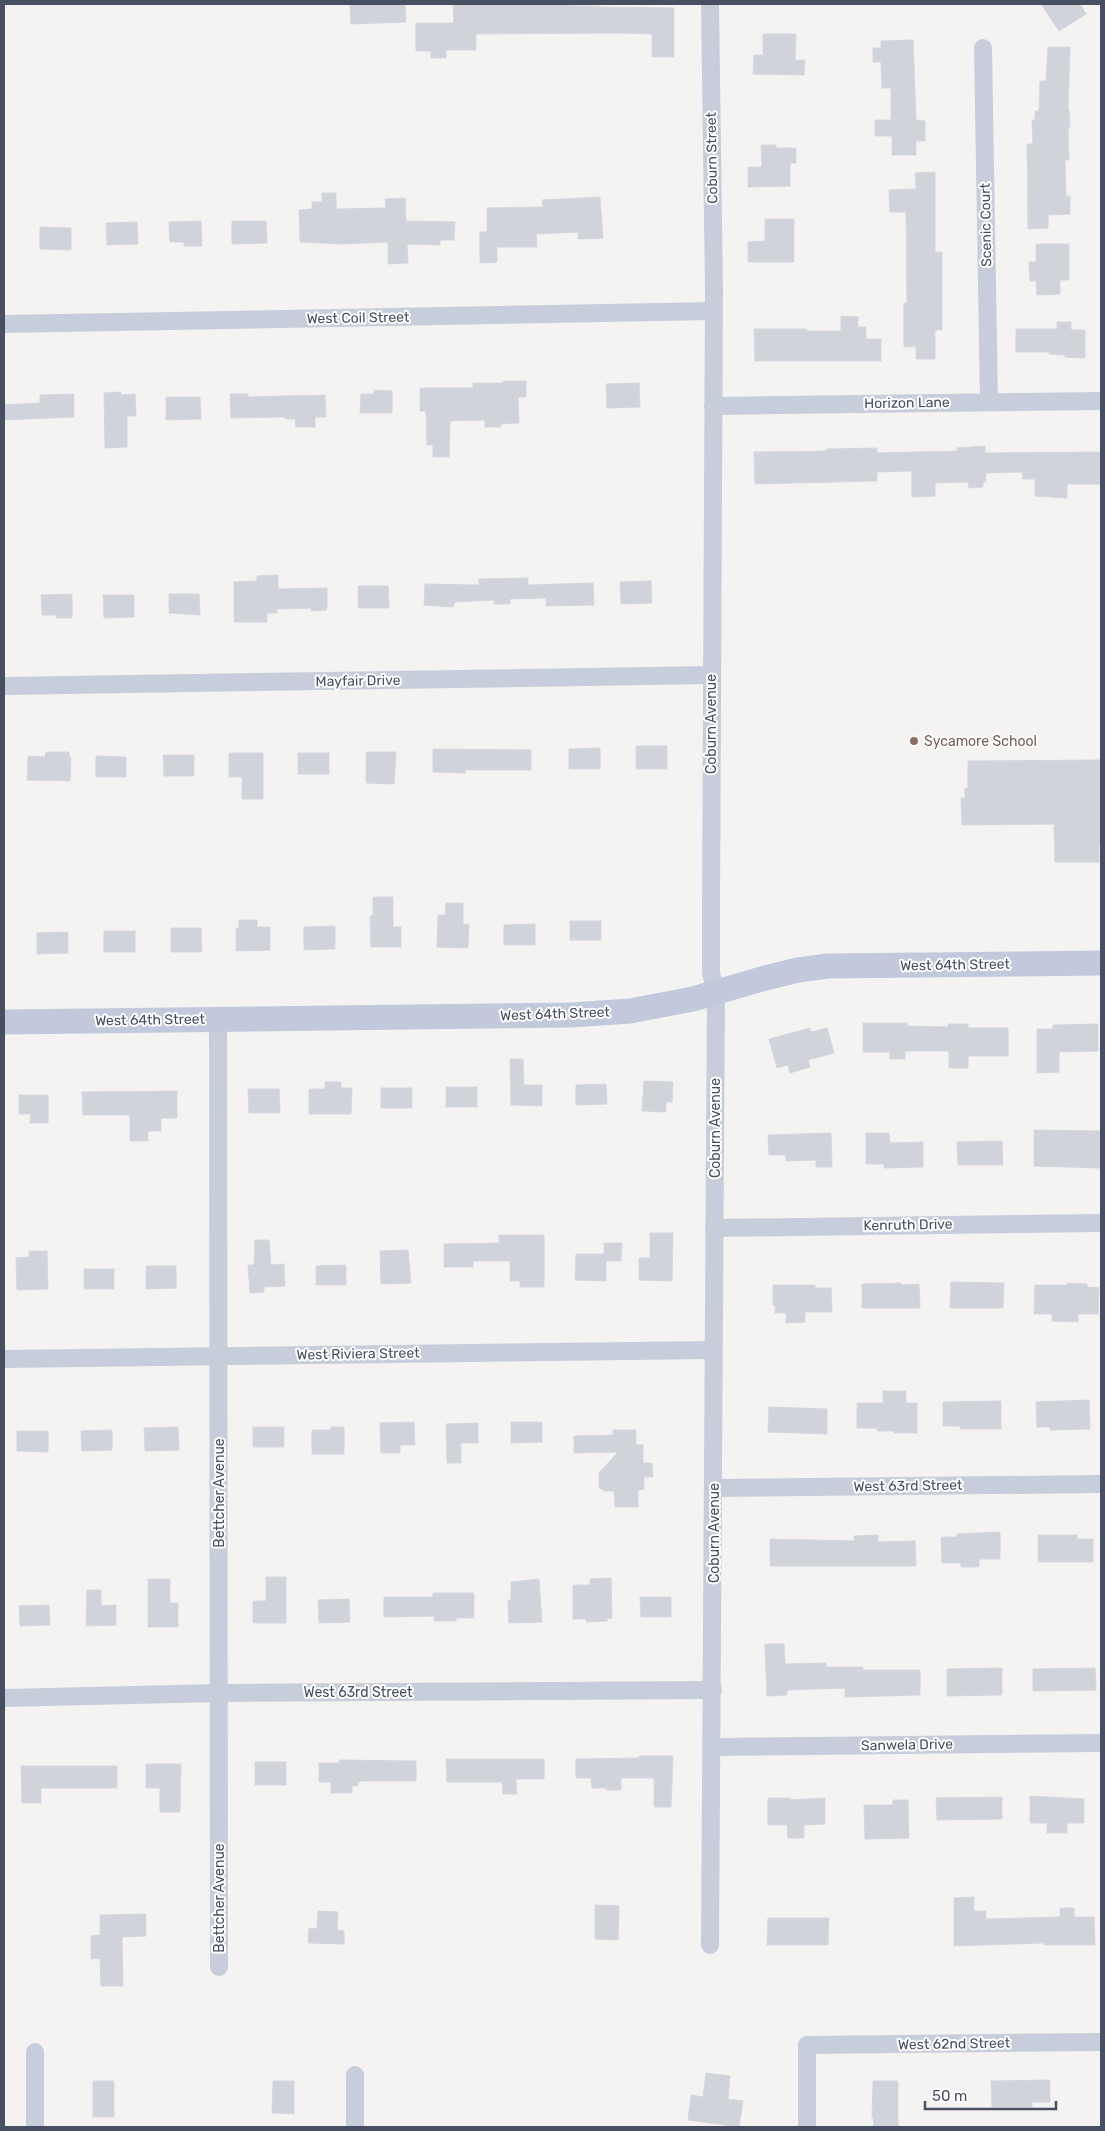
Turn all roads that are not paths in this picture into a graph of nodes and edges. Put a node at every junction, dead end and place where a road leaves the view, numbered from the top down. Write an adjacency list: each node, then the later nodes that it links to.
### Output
1 (710, 4): 3 (street, Coburn Street)
2 (983, 48): 6 (street, Scenic Court)
3 (713, 312): 4 (street, West Coil Street); 7 (street, Coburn Avenue)
4 (4, 324)
5 (1101, 401): 6 (street, Horizon Lane)
6 (989, 402): 7 (street, Horizon Lane)
7 (713, 406): 8 (street, Coburn Avenue)
8 (711, 675): 9 (street, Mayfair Drive); 11 (street, Coburn Avenue)
9 (4, 686)
10 (1101, 963): 11 (street, West 64th Street)
11 (716, 993): 12 (street, West 64th Street); 15 (street, Coburn Avenue)
12 (218, 1019): 13 (street, West 64th Street); 17 (street, Bettcher Avenue)
13 (4, 1022)
14 (1101, 1223): 15 (street, Kenruth Drive)
15 (714, 1228): 16 (street, Coburn Avenue)
16 (712, 1350): 17 (street, West Riviera Street); 20 (street, Coburn Avenue)
17 (218, 1355): 18 (street, West Riviera Street); 22 (street, Bettcher Avenue)
18 (4, 1359)
19 (1101, 1484): 20 (street, West 63rd Street)
20 (714, 1488): 21 (street, Coburn Avenue)
21 (713, 1690): 22 (street, West 63rd Street); 25 (street, Coburn Avenue)
22 (219, 1693): 23 (street, West 63rd Street); 27 (street, Bettcher Avenue)
23 (4, 1698)
24 (1101, 1743): 25 (street, Sanwela Drive)
25 (712, 1747): 26 (street, Coburn Avenue)
26 (710, 1945)
27 (219, 1967)
28 (1101, 2042): 33 (street, West 62nd Street)
29 (35, 2052): 31 (street)
30 (355, 2075): 32 (street)
31 (35, 2127)
32 (355, 2127)
33 (807, 2127)

